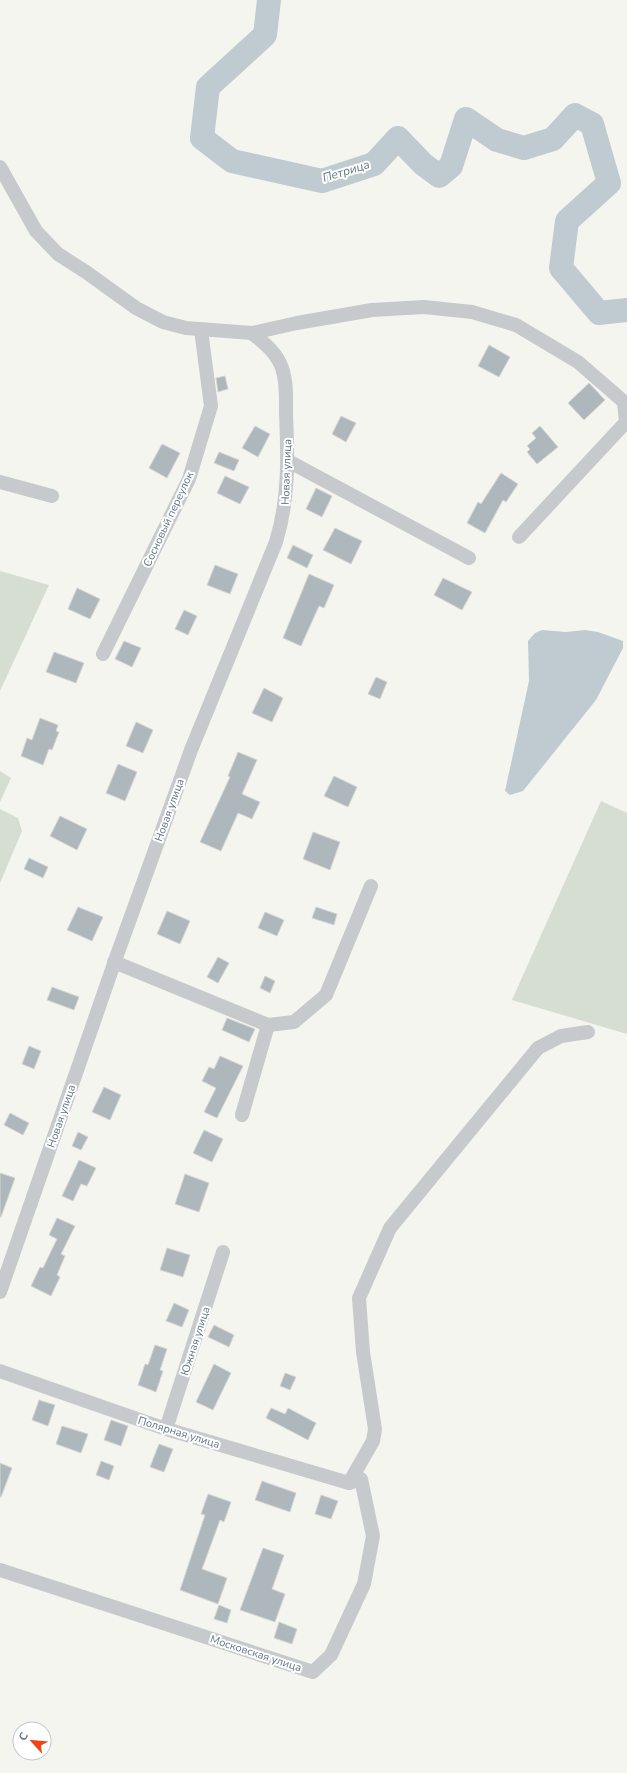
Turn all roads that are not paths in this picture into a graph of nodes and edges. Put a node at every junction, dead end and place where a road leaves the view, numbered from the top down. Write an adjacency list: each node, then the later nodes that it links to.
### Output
1 (0, 167): 2 (street)
2 (201, 330): 3 (street); 10 (street, Сосновый переулок)
3 (252, 333): 4 (street); 5 (street, Новая улица)
4 (626, 402): 8 (street)
5 (288, 461): 9 (street); 12 (street, Новая улица)
6 (0, 482): 7 (street)
7 (52, 496)
8 (519, 537)
9 (469, 558)
10 (103, 654)
11 (371, 886): 13 (street)
12 (114, 962): 13 (street); 17 (street, Новая улица)
13 (268, 1025): 15 (street)
14 (588, 1032): 20 (street)
15 (242, 1115)
16 (223, 1252): 19 (street, Южная улица)
17 (0, 1292)
18 (0, 1371): 19 (street, Полярная улица)
19 (166, 1430): 20 (street, Полярная улица)
20 (355, 1481): 21 (street, Московская улица)
21 (0, 1570)

